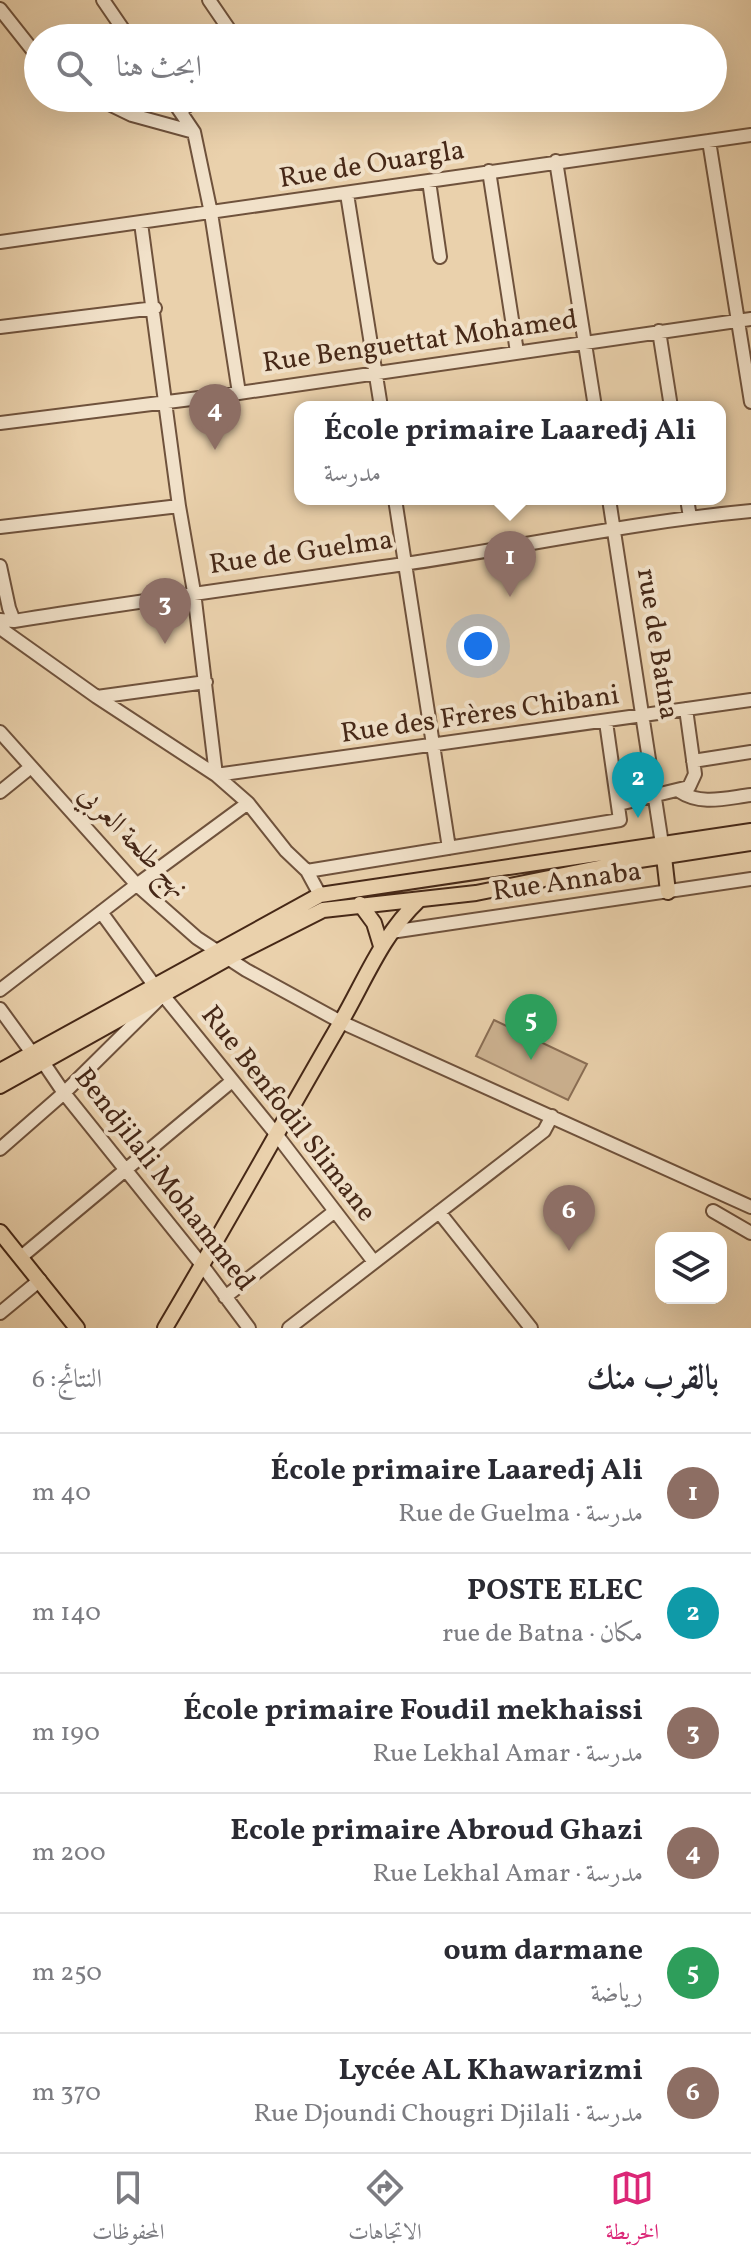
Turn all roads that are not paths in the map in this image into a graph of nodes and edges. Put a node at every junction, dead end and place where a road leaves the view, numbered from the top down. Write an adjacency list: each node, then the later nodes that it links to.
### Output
1 (103, 0): 4 (street)
2 (209, 0): 5 (street)
3 (0, 9): 6 (street)
4 (119, 24)
5 (225, 24)
6 (24, 39)
7 (126, 112): 9 (street)
8 (181, 112): 9 (street)
9 (194, 132): 16 (street)
10 (751, 135): 11 (street, Rue de Ouargla)
11 (709, 141): 12 (street, Rue de Ouargla); 23 (street)
12 (556, 161): 13 (street, Rue de Ouargla); 26 (street)
13 (489, 171): 14 (street, Rue de Ouargla); 27 (street)
14 (429, 181): 15 (street, Rue de Ouargla); 20 (street)
15 (347, 194): 16 (street, Rue de Ouargla); 28 (street)
16 (211, 213): 17 (street, Rue de Ouargla); 29 (street)
17 (141, 223): 19 (street, Rue de Ouargla); 21 (street)
18 (0, 228): 19 (street)
19 (4, 241)
20 (440, 257)
21 (155, 308): 24 (street); 34 (street)
22 (751, 319): 23 (street, Rue Benguettat Mohamed)
23 (736, 321): 25 (street, Rue Benguettat Mohamed); 33 (street)
24 (0, 327)
25 (659, 331): 26 (street, Rue Benguettat Mohamed); 32 (street)
26 (585, 342): 27 (street, Rue Benguettat Mohamed); 31 (street)
27 (517, 352): 28 (street, Rue Benguettat Mohamed)
28 (376, 374): 29 (street, Rue Benguettat Mohamed); 30 (street)
29 (239, 393): 34 (street, Rue Benguettat Mohamed)
30 (380, 401)
31 (594, 401)
32 (670, 401)
33 (751, 402)
34 (166, 403): 35 (street, Rue Benguettat Mohamed); 39 (street)
35 (0, 423)
36 (396, 505): 44 (street)
37 (610, 505): 43 (street, rue de Batna)
38 (688, 505): 41 (street)
39 (179, 506): 42 (street); 46 (street)
40 (751, 511): 41 (street, Rue de Guelma)
41 (690, 517): 43 (street, Rue de Guelma)
42 (0, 527)
43 (614, 528): 44 (street, Rue de Guelma); 54 (street, rue de Batna)
44 (405, 563): 46 (street, Rue de Guelma); 58 (street)
45 (0, 566): 48 (street)
46 (194, 592): 48 (street, Rue de Guelma); 50 (street)
47 (0, 620): 48 (street, Rue de Guelma)
48 (14, 621)
49 (0, 628): 51 (street)
50 (206, 682): 51 (street); 62 (street)
51 (97, 697): 62 (street)
52 (751, 700): 53 (street, Rue des Frères Chibani)
53 (686, 709): 54 (street, Rue des Frères Chibani); 60 (street)
54 (644, 715): 55 (street, Rue des Frères Chibani); 66 (street, rue de Batna)
55 (606, 722): 58 (street, Rue des Frères Chibani); 68 (street)
56 (0, 732): 75 (street, نهج طلحة العربي)
57 (0, 743): 61 (street)
58 (434, 746): 62 (street, Rue des Frères Chibani); 71 (street)
59 (751, 752): 60 (street)
60 (693, 761): 63 (street)
61 (26, 771): 64 (street); 75 (street)
62 (216, 775): 67 (street)
63 (679, 791): 65 (street); 66 (street)
64 (0, 792)
65 (751, 795)
66 (657, 796): 68 (street); 72 (street, rue de Batna)
67 (248, 803): 73 (street); 75 (street)
68 (619, 804): 71 (street)
69 (751, 831): 72 (main road)
70 (751, 843): 72 (main road)
71 (449, 848): 73 (street)
72 (663, 850): 76 (main road); 77 (main road); 78 (main road)
73 (307, 871): 77 (street)
74 (751, 879): 76 (street, Rue Annaba)
75 (134, 887): 80 (street); 83 (street, نهج طلحة العربي)
76 (668, 892): 81 (street, Rue Annaba)
77 (320, 895): 83 (main road)
78 (419, 900): 79 (main road); 81 (main road)
79 (360, 904): 82 (main road); 83 (main road)
80 (101, 912): 84 (street); 85 (street, Rue Benfodil Slimane)
81 (391, 932): 82 (main road)
82 (381, 946): 87 (main road)
83 (219, 956): 85 (main road); 87 (street, نهج طلحة العربي)
84 (0, 990)
85 (158, 990): 88 (main road); 90 (street, Rue Benfodil Slimane); 92 (street)
86 (0, 1009): 88 (street, Bendjilali Mohammed)
87 (341, 1022): 93 (street, نهج طلحة العربي); 94 (main road)
88 (37, 1057): 89 (main road); 91 (main road); 92 (street, Bendjilali Mohammed)
89 (0, 1071)
90 (232, 1081): 94 (street, Rue Benfodil Slimane); 96 (street)
91 (0, 1086)
92 (64, 1093): 95 (street); 96 (street, Bendjilali Mohammed)
93 (552, 1116): 97 (street, نهج طلحة العربي); 100 (street)
94 (276, 1134): 98 (street, Rue Benfodil Slimane); 105 (main road)
95 (0, 1149)
96 (124, 1169): 103 (street); 105 (street, Bendjilali Mohammed)
97 (751, 1207)
98 (335, 1211): 104 (street, Rue Benfodil Slimane); 107 (street)
99 (713, 1211): 102 (street)
100 (439, 1212): 104 (street); 113 (street)
101 (0, 1232): 103 (main road)
102 (751, 1233)
103 (21, 1257): 106 (main road)
104 (374, 1262): 112 (street)
105 (202, 1265): 107 (street, Bendjilali Mohammed); 110 (main road)
106 (40, 1280): 108 (street); 109 (main road)
107 (225, 1297): 111 (street, Bendjilali Mohammed)
108 (0, 1313)
109 (77, 1328)
110 (165, 1328)
111 (249, 1328)
112 (289, 1328)
113 (531, 1328)

